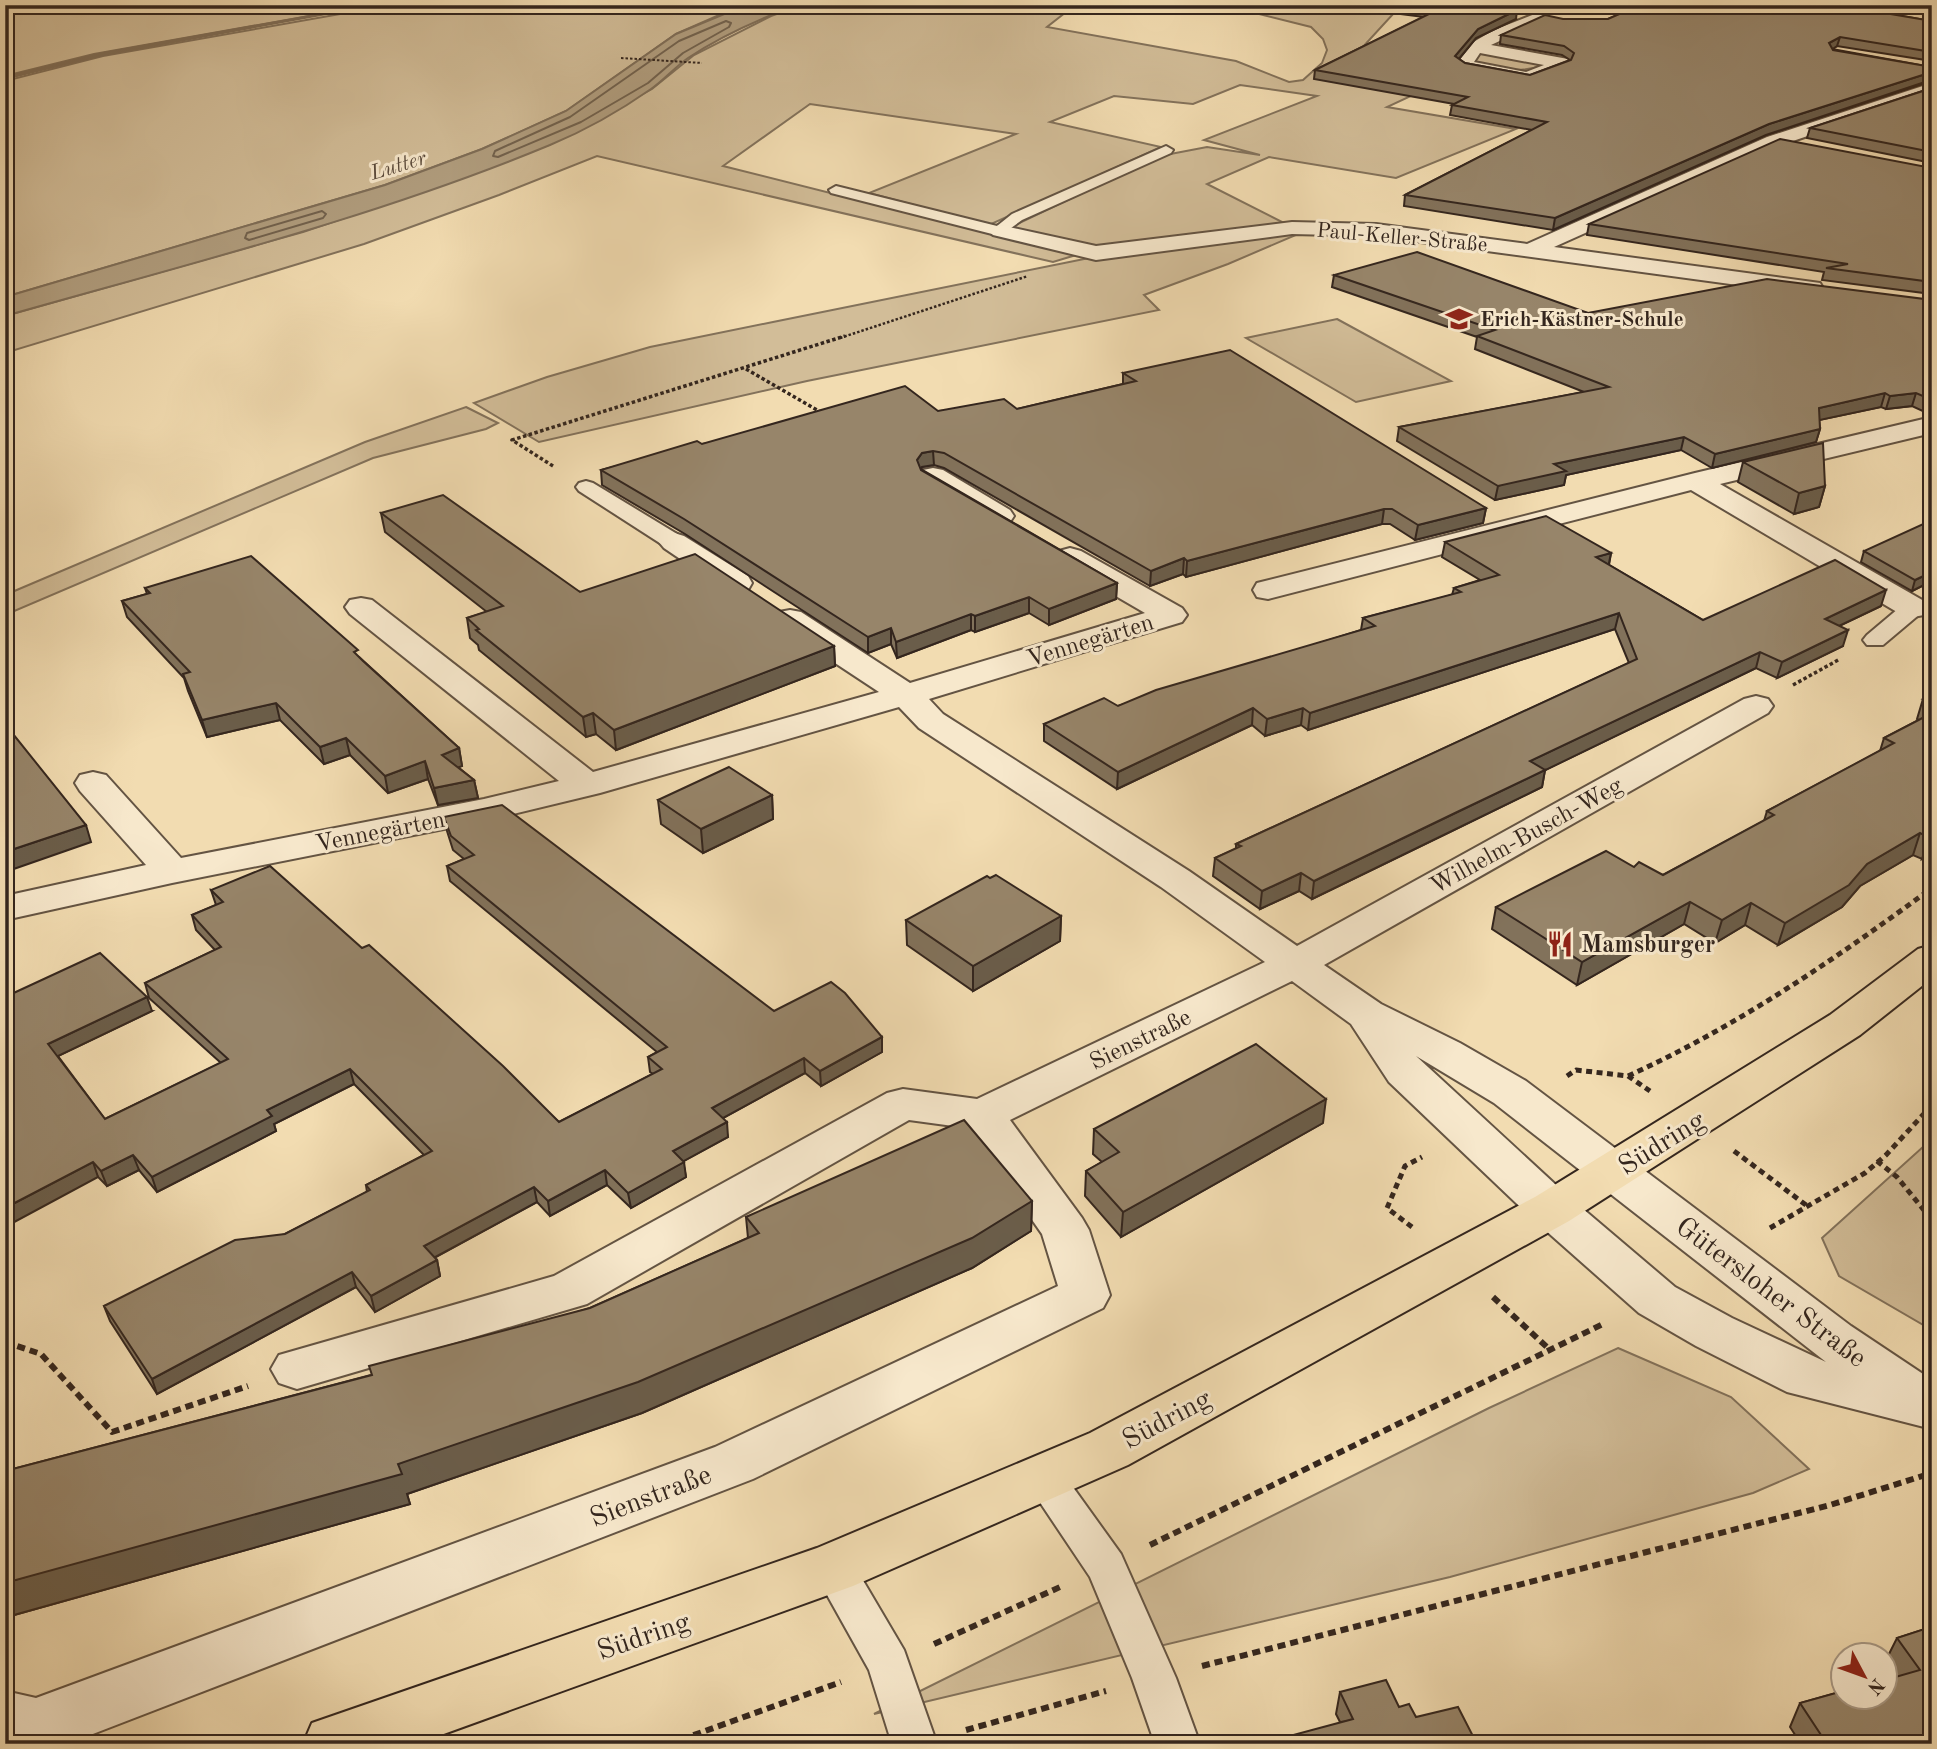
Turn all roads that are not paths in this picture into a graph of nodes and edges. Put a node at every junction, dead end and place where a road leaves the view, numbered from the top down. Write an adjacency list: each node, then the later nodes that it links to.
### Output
1 (1505, 11): 2 (street)
2 (1476, 47): 2 (street)
3 (1932, 88): 4 (street)
4 (1774, 141): 5 (street); 9 (street)
5 (1813, 149)
6 (1166, 150): 8 (lane)
7 (836, 190): 8 (lane, Paul-Keller-Straße)
8 (1000, 231): 9 (street, Paul-Keller-Straße)
9 (1530, 250): 10 (street, Paul-Keller-Straße)
10 (1827, 290)
11 (1925, 431): 13 (street)
12 (933, 476): 22 (street, Vennegärten)
13 (1695, 481): 16 (street); 20 (street)
14 (586, 487): 17 (lane)
15 (1480, 506): 16 (street)
16 (1514, 527): 18 (street)
17 (674, 542): 22 (street)
18 (1268, 590)
19 (361, 607): 25 (street)
20 (1913, 608): 21 (lane)
21 (1875, 640)
22 (906, 695): 25 (street, Vennegärten); 29 (street)
23 (1756, 706): 29 (street, Wilhelm-Busch-Weg)
24 (93, 783): 26 (street)
25 (587, 785): 26 (street, Vennegärten)
26 (172, 871): 27 (street, Vennegärten)
27 (5, 908)
28 (1932, 958): 32 (main road, Südring)
29 (1297, 963): 30 (street); 31 (street, Sienstraße)
30 (1366, 1014): 32 (street); 33 (street)
31 (982, 1115): 34 (street); 38 (street, Sienstraße)
32 (1615, 1171): 33 (main road, Südring); 35 (street, Gütersloher Straße)
33 (1552, 1209): 35 (street, Gütersloher Straße); 36 (main road, Südring)
34 (297, 1369)
35 (1932, 1409)
36 (1043, 1477): 37 (main road, Südring); 41 (lane)
37 (834, 1568): 39 (main road, Südring); 40 (lane)
38 (5, 1720)
39 (334, 1744)
40 (915, 1744)
41 (1178, 1744)

